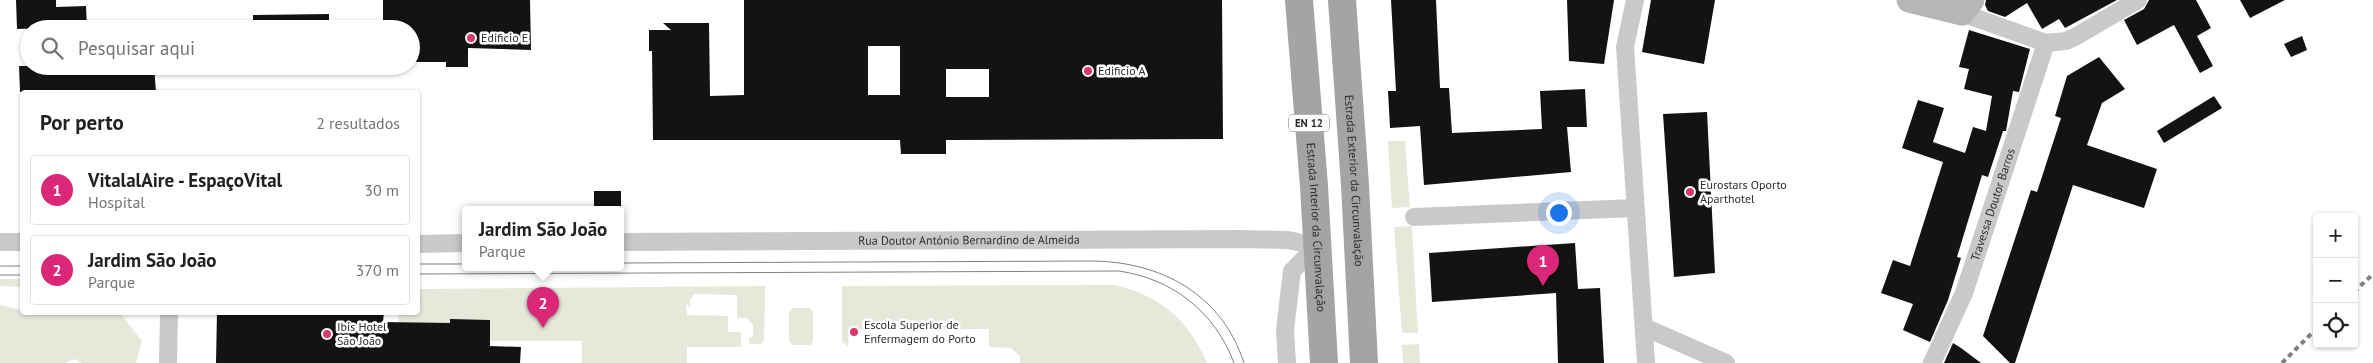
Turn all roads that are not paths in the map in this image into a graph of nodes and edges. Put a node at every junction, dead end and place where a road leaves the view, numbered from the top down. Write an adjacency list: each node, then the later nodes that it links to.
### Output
1 (1299, 0): 15 (main road, Estrada Interior da Circunvalação / EN 12)
2 (1342, 0): 22 (main road, Estrada Exterior da Circunvalação)
3 (1635, 0): 8 (street)
4 (1908, 0): 6 (street)
5 (2138, 0): 7 (street)
6 (1967, 6): 7 (street)
7 (2046, 43): 25 (street, Travessa Doutor Barros)
8 (1635, 208): 9 (street); 17 (street)
9 (1414, 217)
10 (0, 242): 11 (street)
11 (20, 242)
12 (624, 242): 15 (street, Rua Doutor António Bernardino de Almeida)
13 (462, 243): 14 (street)
14 (420, 244)
15 (1318, 246): 19 (street); 20 (main road, Estrada Interior da Circunvalação / EN 12); 21 (main road)
16 (169, 315): 18 (street)
17 (1644, 327): 23 (street); 24 (street)
18 (168, 363)
19 (1287, 363)
20 (1324, 363)
21 (1351, 363)
22 (1364, 363)
23 (1646, 363)
24 (1726, 363)
25 (1932, 363)

